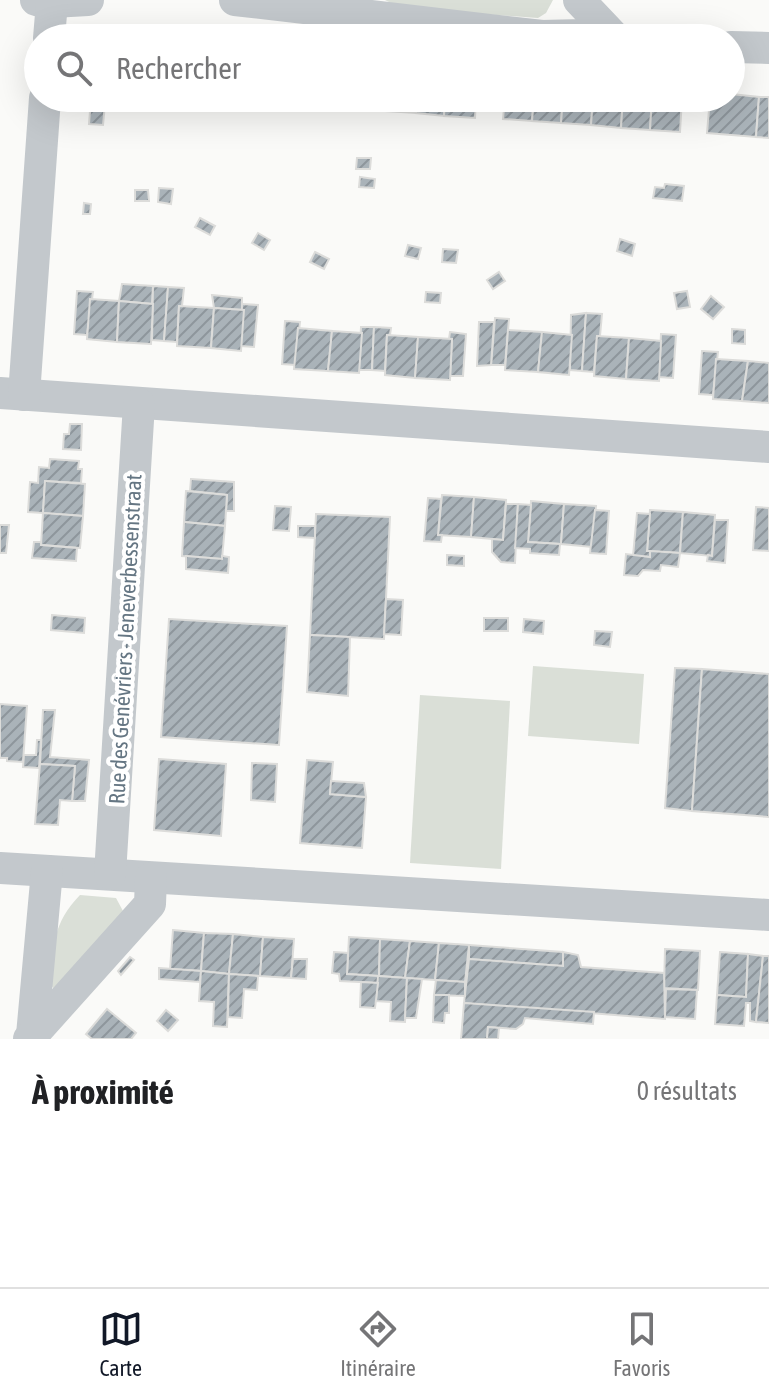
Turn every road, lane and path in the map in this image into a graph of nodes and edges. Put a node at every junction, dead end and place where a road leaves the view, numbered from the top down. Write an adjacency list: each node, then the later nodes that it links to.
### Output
1 (88, 0): 2 (street)
2 (44, 1): 4 (street)
3 (253, 1): 5 (street)
4 (47, 24)
5 (443, 24)
6 (745, 47): 7 (street)
7 (769, 48)
8 (43, 112): 9 (street)
9 (12, 394): 10 (street)
10 (139, 404): 11 (street); 14 (street, Rue des Genévriers - Jeneverbessenstraat)
11 (769, 447)
12 (0, 868): 13 (street)
13 (47, 871): 14 (street); 17 (street)
14 (110, 874): 15 (street)
15 (151, 878): 16 (street); 17 (street)
16 (769, 915)
17 (31, 1037)

